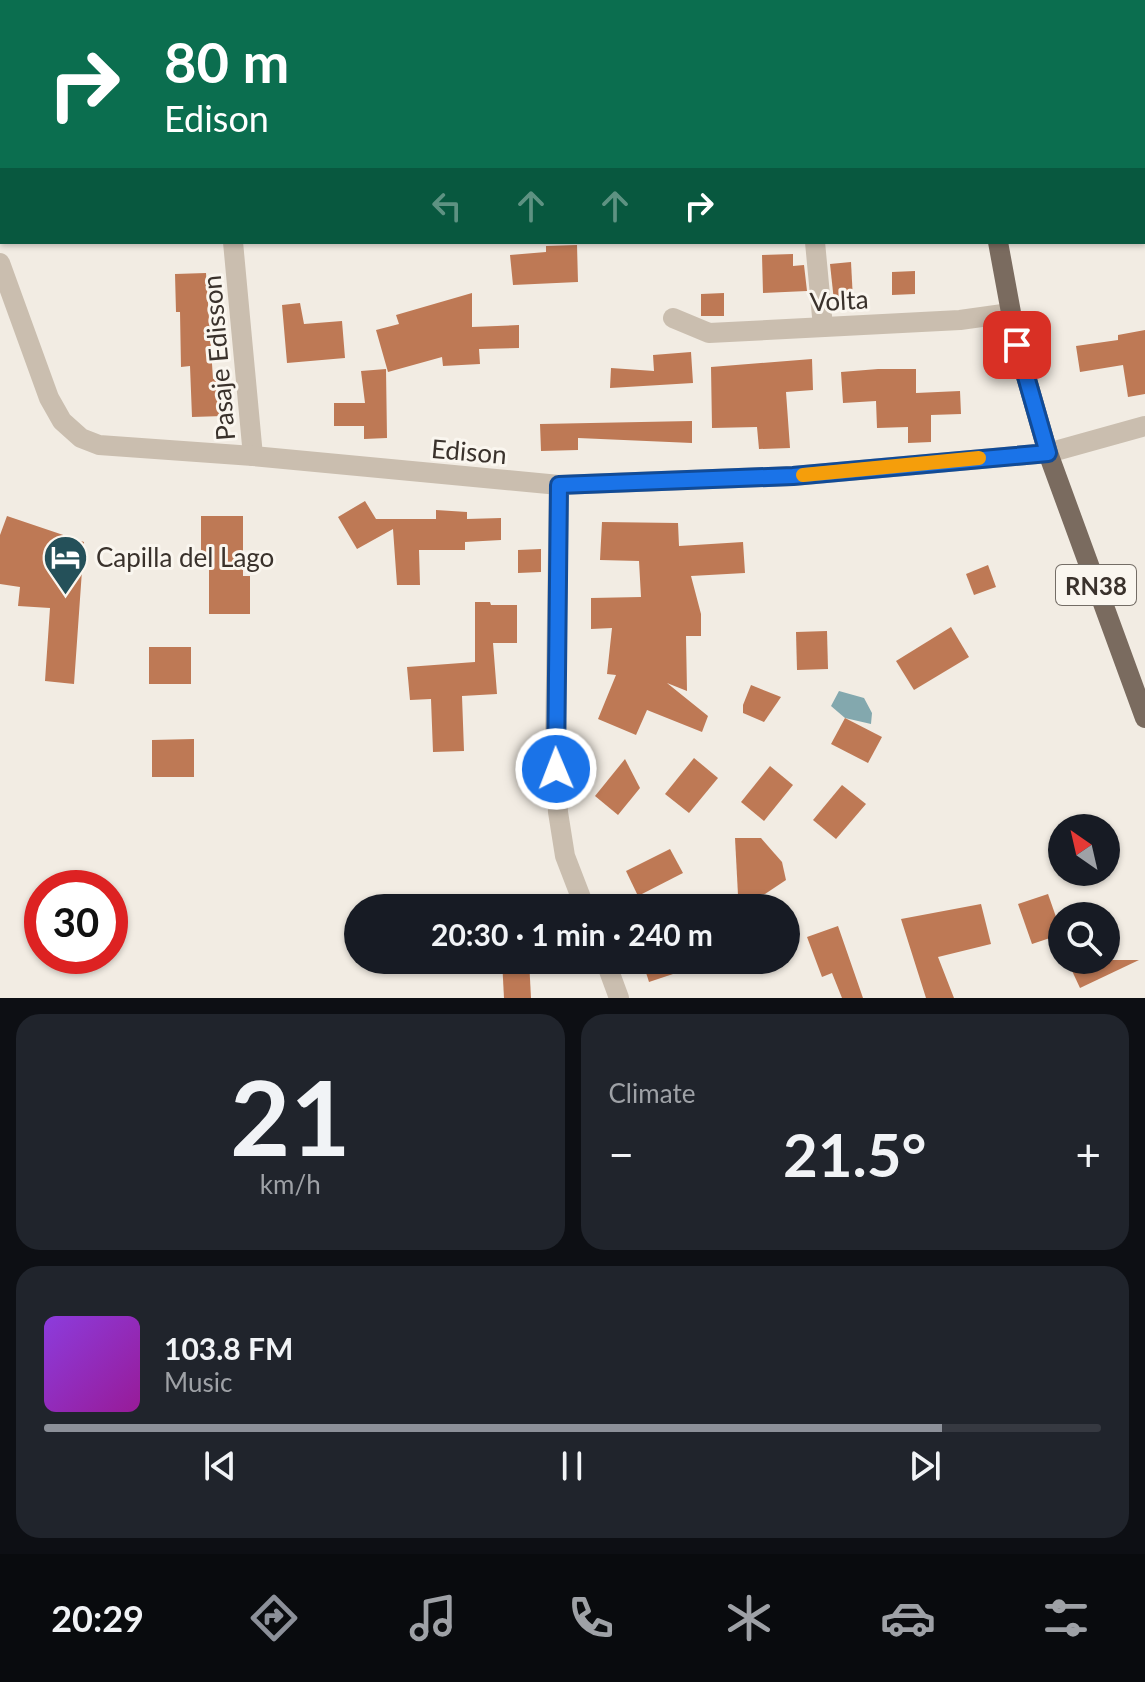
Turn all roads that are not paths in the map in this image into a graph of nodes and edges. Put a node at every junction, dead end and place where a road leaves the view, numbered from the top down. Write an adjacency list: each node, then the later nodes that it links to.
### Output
1 (815, 244): 7 (street)
2 (998, 244): 5 (main road, RN38)
3 (230, 246): 10 (street, Pasaje Edisson)
4 (0, 263): 10 (street, Edison)
5 (1010, 313): 7 (street, Volta); 9 (main road, RN38)
6 (673, 318): 7 (street, Volta)
7 (823, 327)
8 (1145, 426): 9 (street, Edison)
9 (1048, 453): 11 (street, Edison); 12 (main road, RN38)
10 (253, 456): 11 (street, Edison)
11 (559, 485): 13 (street)
12 (1145, 718)
13 (580, 894)
14 (610, 974): 15 (street)
15 (619, 998)

